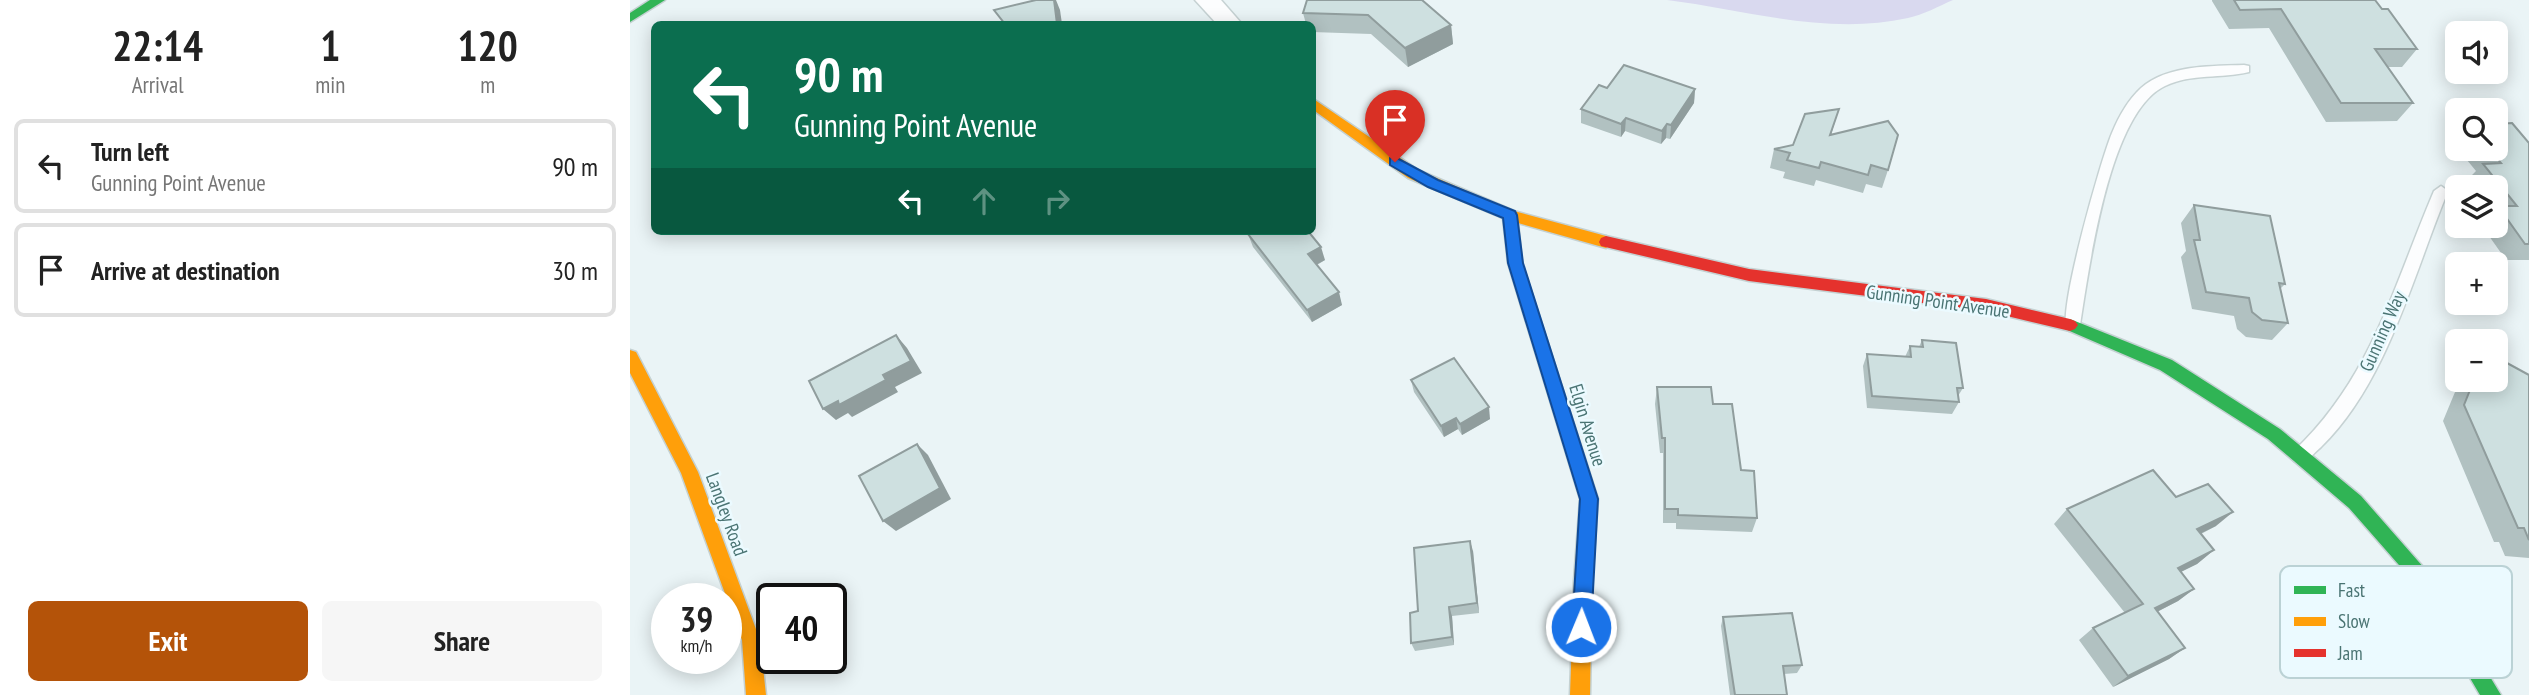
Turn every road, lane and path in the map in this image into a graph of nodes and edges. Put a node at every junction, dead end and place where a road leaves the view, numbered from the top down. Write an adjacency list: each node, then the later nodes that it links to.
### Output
1 (659, 0): 3 (street)
2 (1207, 0): 4 (street)
3 (630, 19)
4 (1227, 21)
5 (2244, 69): 9 (lane)
6 (1316, 105): 8 (street, Gunning Point Avenue)
7 (2441, 191): 11 (lane, Gunning Way)
8 (1510, 215): 9 (street, Gunning Point Avenue); 15 (street, Elgin Avenue)
9 (2072, 325): 11 (street, Gunning Point Avenue)
10 (630, 357): 14 (street, Langley Road)
11 (2300, 456): 12 (street, Gunning Point Avenue)
12 (2411, 566)
13 (2481, 678): 16 (street, Gunning Point Avenue)
14 (757, 695)
15 (1580, 695)
16 (2491, 695)

